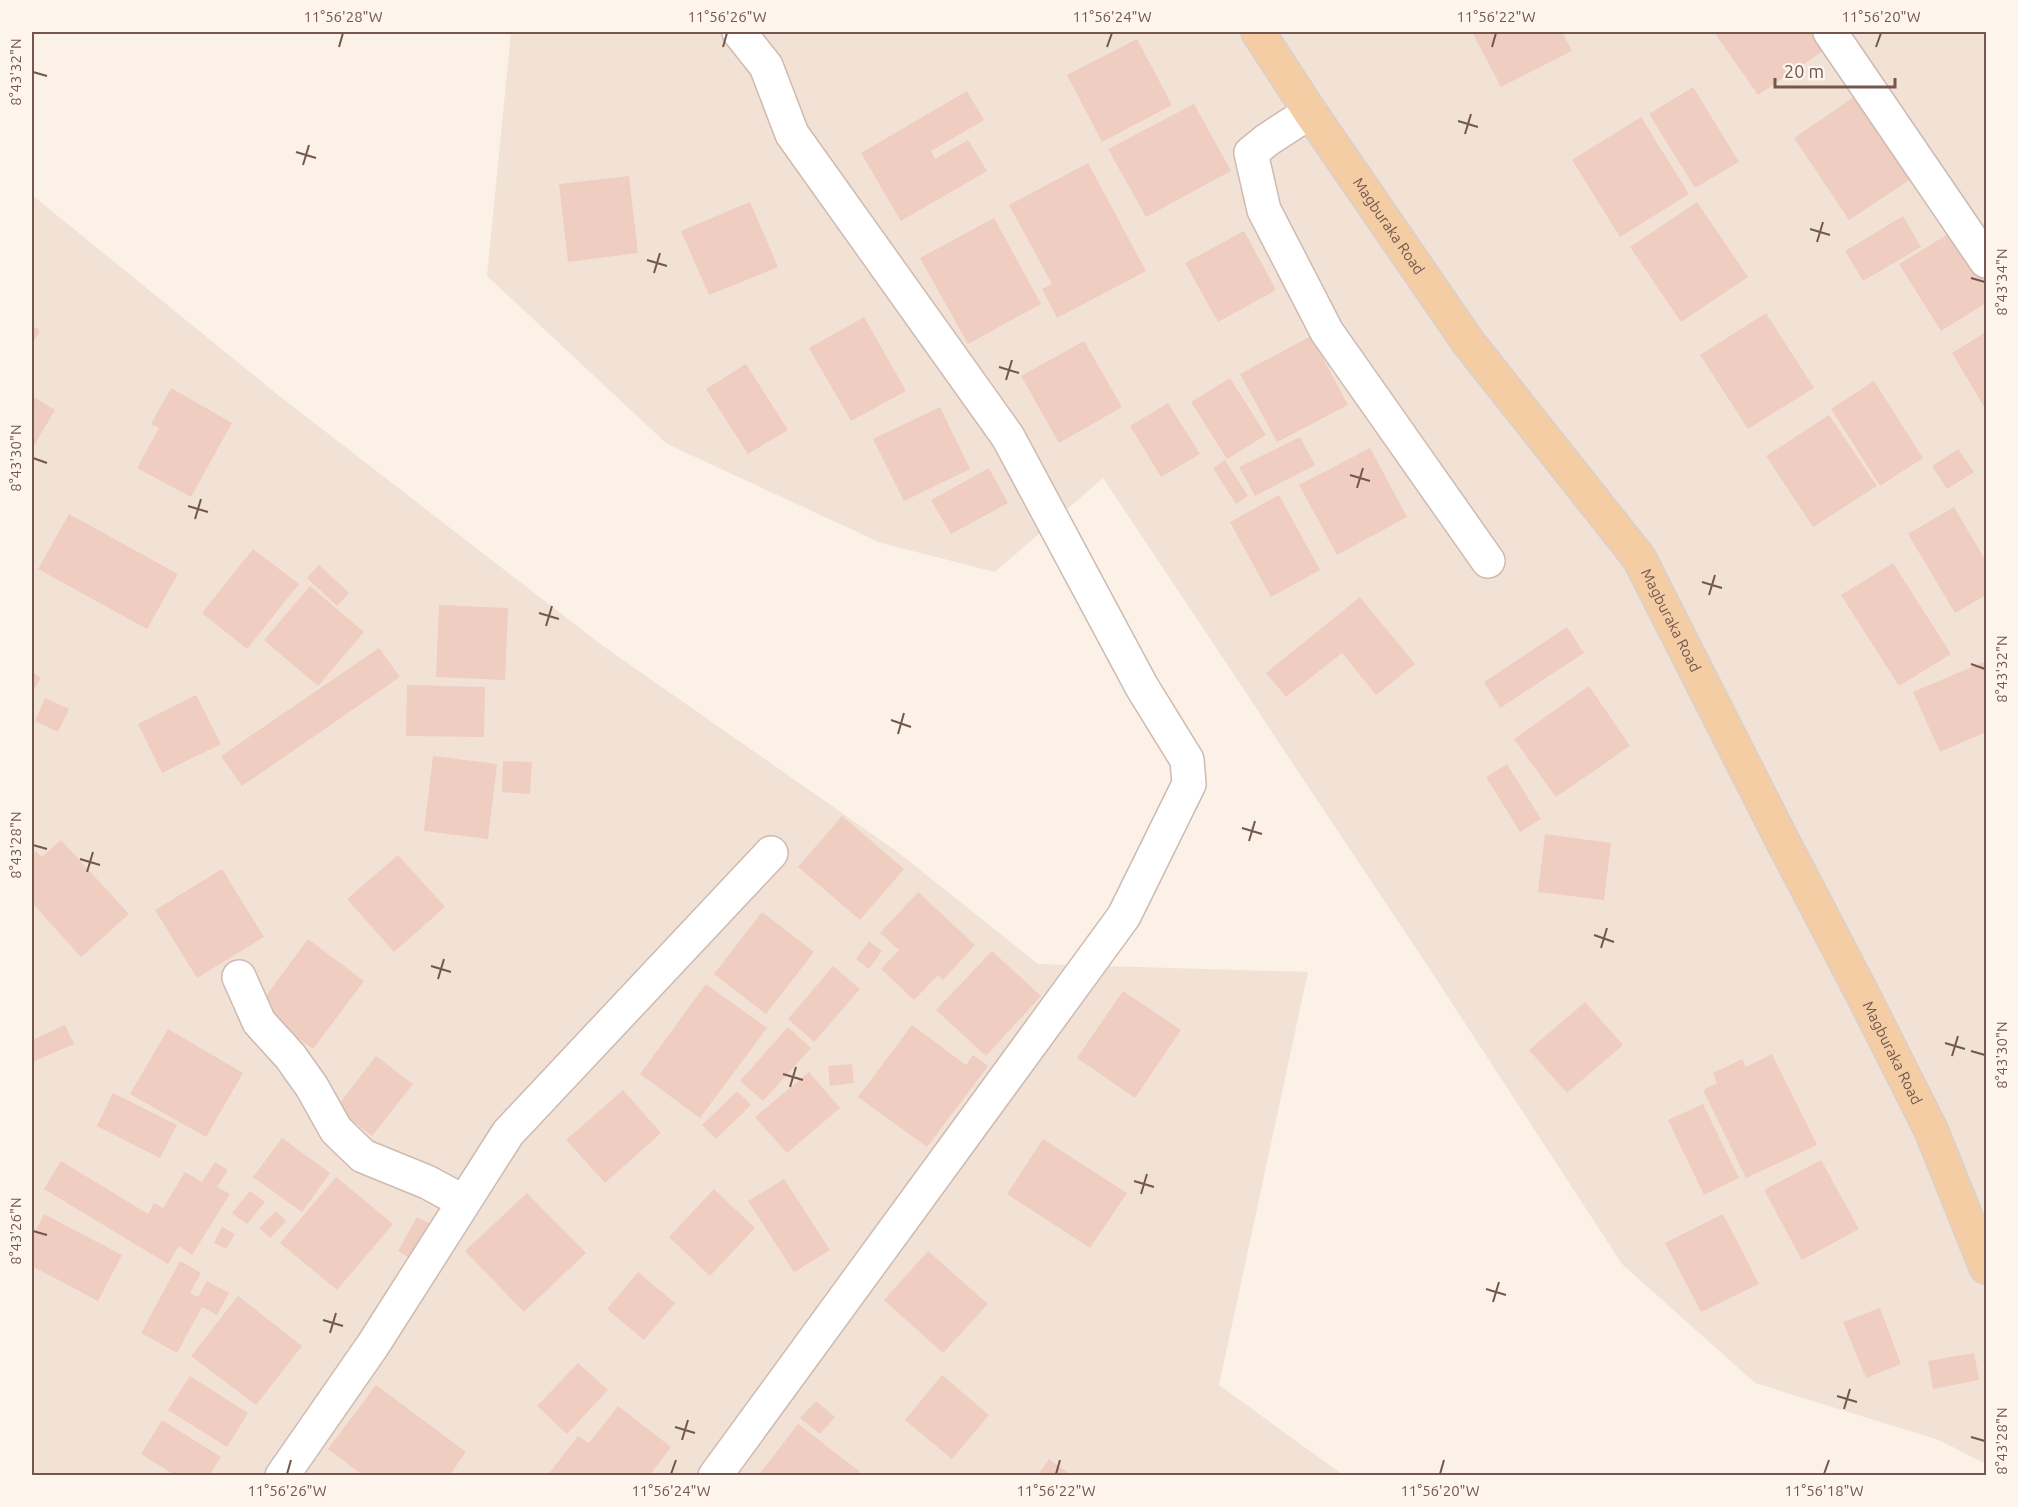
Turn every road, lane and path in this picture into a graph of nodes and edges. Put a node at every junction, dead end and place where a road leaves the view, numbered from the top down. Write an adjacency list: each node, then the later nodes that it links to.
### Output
1 (739, 32): 12 (street)
2 (1258, 32): 4 (main road, Magburaka Road)
3 (1830, 32): 5 (street)
4 (1310, 112): 6 (street); 10 (main road, Magburaka Road)
5 (1986, 261)
6 (1488, 561)
7 (771, 853): 9 (street)
8 (239, 977): 9 (street)
9 (465, 1202): 11 (street)
10 (1986, 1267)
11 (282, 1476)
12 (715, 1476)

